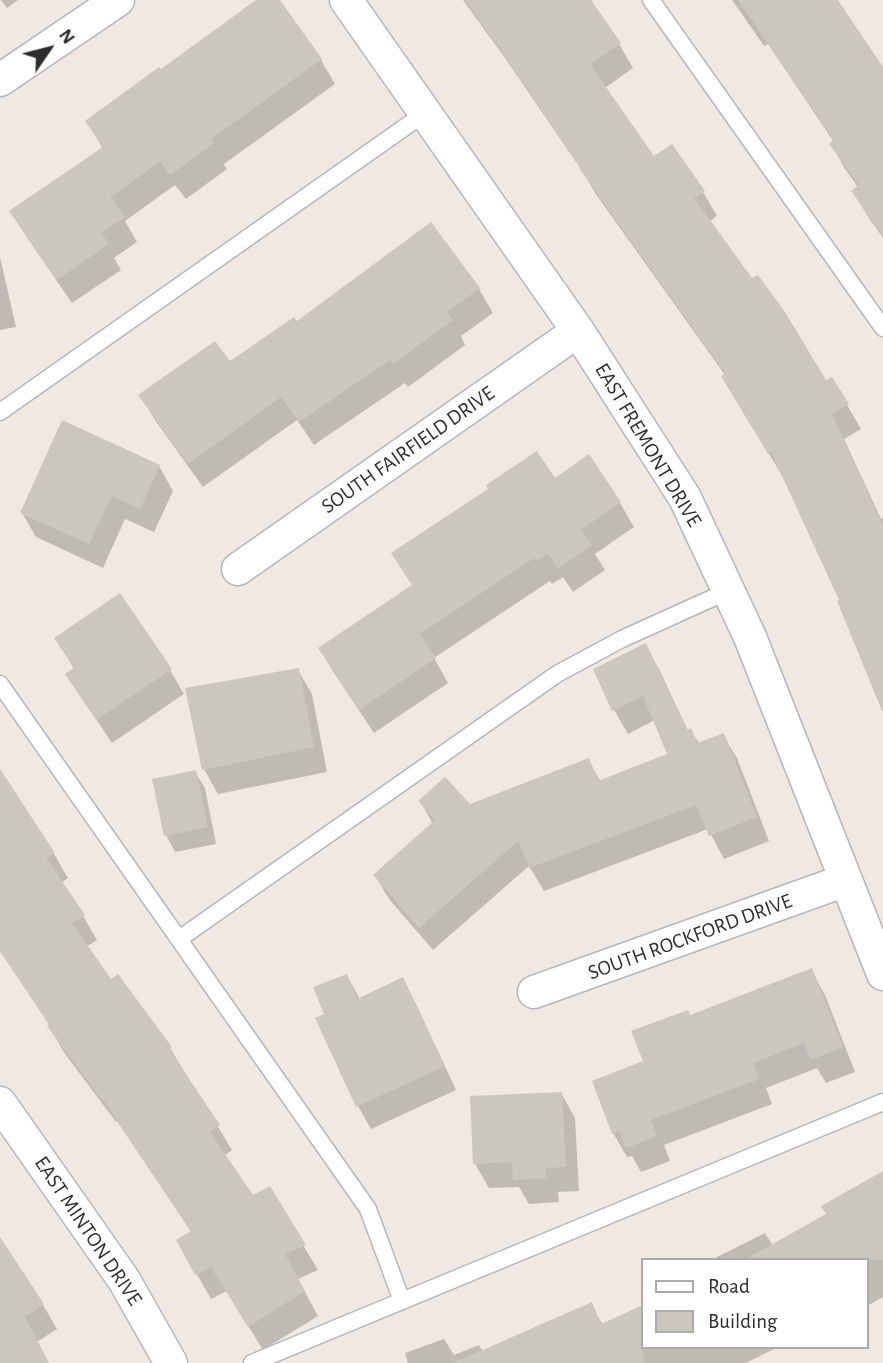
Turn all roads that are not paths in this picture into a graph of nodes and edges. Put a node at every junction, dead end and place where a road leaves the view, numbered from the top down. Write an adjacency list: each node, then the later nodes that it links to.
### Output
1 (118, 0): 4 (street)
2 (346, 0): 5 (street, EAST FREMONT DRIVE)
3 (651, 0): 6 (lane)
4 (0, 80)
5 (425, 113): 7 (street, EAST FREMONT DRIVE); 8 (lane)
6 (883, 328)
7 (578, 331): 9 (street, SOUTH FAIRFIELD DRIVE); 10 (street, EAST FREMONT DRIVE)
8 (0, 412)
9 (238, 569)
10 (728, 591): 12 (street, EAST FREMONT DRIVE); 13 (lane)
11 (0, 684): 13 (lane)
12 (846, 880): 14 (street, EAST FREMONT DRIVE); 15 (street, SOUTH ROCKFORD DRIVE)
13 (179, 939): 18 (lane)
14 (883, 974)
15 (534, 992)
16 (883, 1102): 18 (lane)
17 (0, 1103): 19 (street, EAST MINTON DRIVE)
18 (402, 1301): 20 (lane)
19 (171, 1363)
20 (253, 1363)

